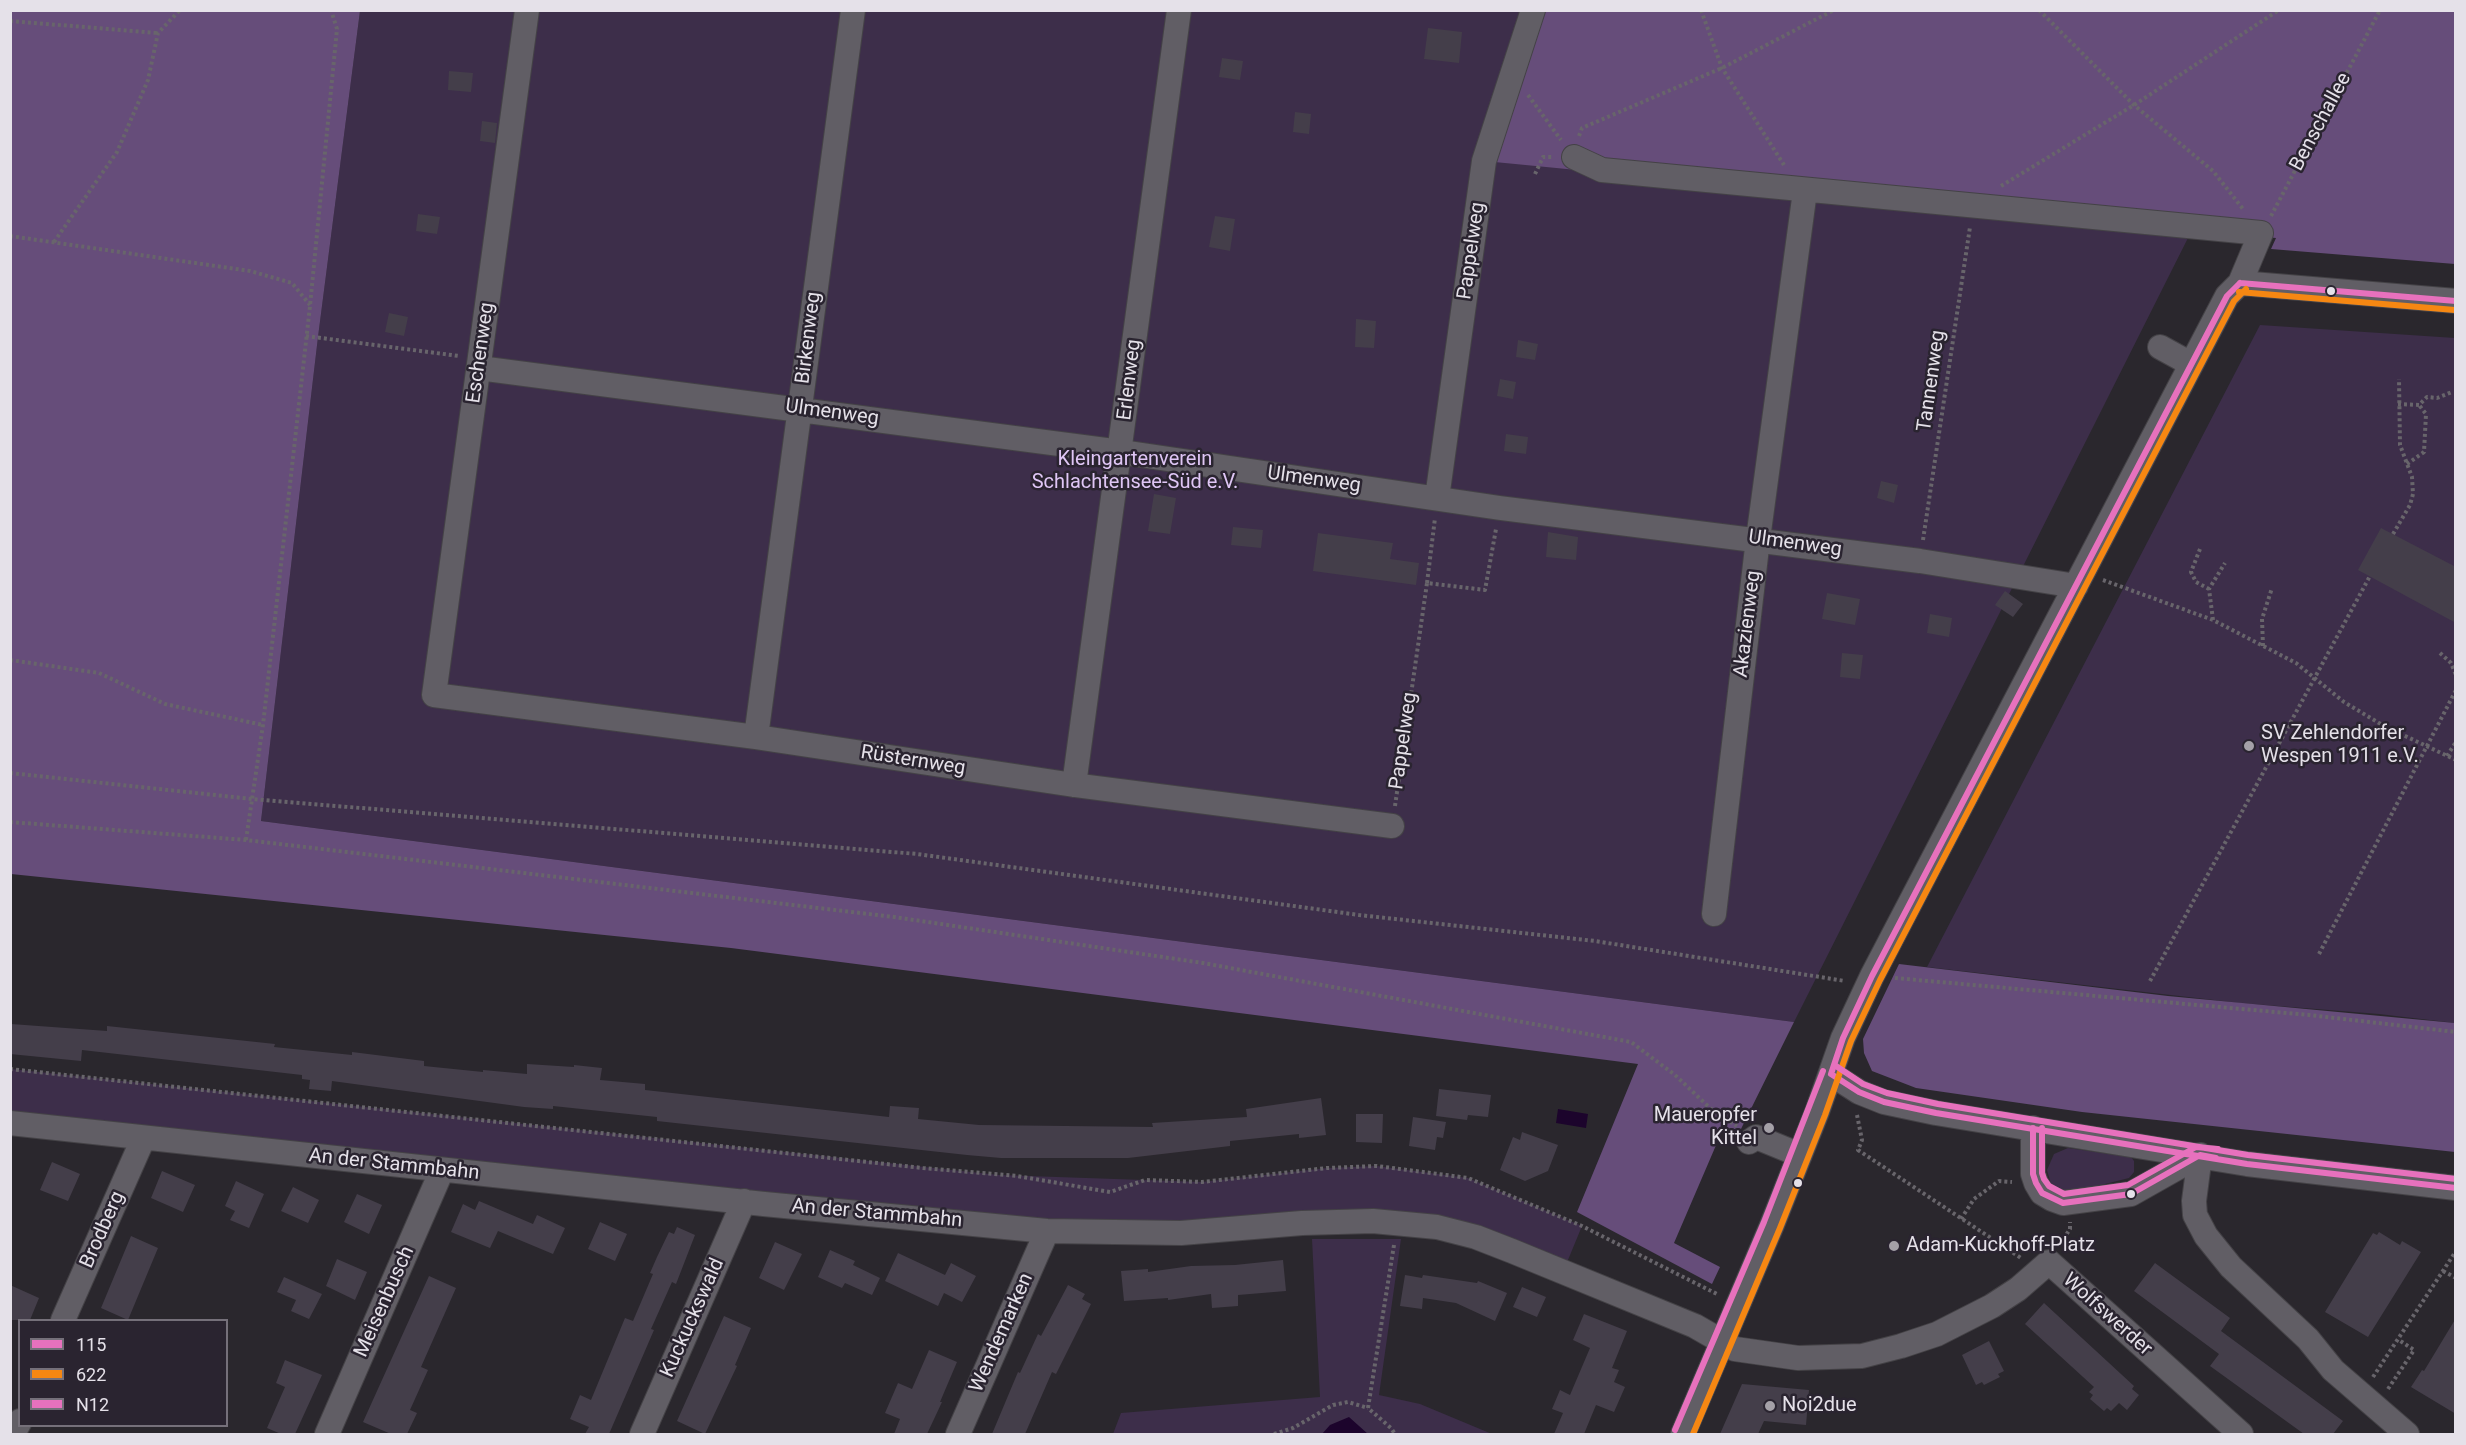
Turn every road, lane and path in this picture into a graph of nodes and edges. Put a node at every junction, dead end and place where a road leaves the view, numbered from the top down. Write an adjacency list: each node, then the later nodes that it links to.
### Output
1 (180, 10): 13 (path)
2 (332, 10): 25 (path)
3 (527, 10): 28 (street, Eschenweg)
4 (853, 10): 34 (street, Birkenweg)
5 (1179, 10): 35 (street, Erlenweg)
6 (1533, 10): 15 (street, Pappelweg)
7 (1701, 10): 14 (path)
8 (1834, 10): 14 (path)
9 (2039, 10): 16 (path)
10 (2279, 10): 16 (path)
11 (2380, 10): 20 (path, Benschallee)
12 (10, 21): 13 (path)
13 (158, 33): 22 (path)
14 (1722, 68): 17 (path); 18 (path)
15 (1509, 85): 17 (path); 37 (street, Pappelweg)
16 (2134, 105): 19 (path); 20 (path)
17 (1574, 157): 18 (street)
18 (1802, 190): 19 (street); 40 (street, Akazienweg)
19 (1973, 205): 20 (street); 42 (path, Tannenweg)
20 (2261, 233): 23 (street)
21 (10, 236): 22 (path)
22 (54, 242): 25 (path)
23 (2240, 283): 24 (street); 29 (street)
24 (2456, 301)
25 (310, 306): 26 (path)
26 (306, 336): 28 (path); 58 (path)
27 (2160, 347): 29 (street)
28 (480, 363): 34 (street, Ulmenweg); 57 (street, Eschenweg)
29 (2192, 364): 47 (street)
30 (2399, 379): 32 (path)
31 (2452, 392): 33 (path)
32 (2398, 404): 33 (path); 36 (path)
33 (2419, 405): 36 (path)
34 (800, 409): 35 (street, Ulmenweg); 59 (street, Birkenweg)
35 (1121, 452): 37 (street, Ulmenweg); 65 (street, Erlenweg)
36 (2407, 464): 39 (path)
37 (1437, 498): 38 (street, Ulmenweg); 46 (path, Pappelweg)
38 (1500, 508): 40 (street, Ulmenweg); 46 (path)
39 (2393, 534)
40 (1758, 539): 42 (street, Ulmenweg); 70 (street, Akazienweg)
41 (2200, 549): 49 (path)
42 (1920, 561): 47 (street, Ulmenweg)
43 (2225, 563): 49 (path)
44 (2370, 576): 55 (path)
45 (2099, 579): 50 (path)
46 (1427, 583): 68 (path, Pappelweg)
47 (2076, 586): 77 (street)
48 (2272, 588): 51 (path)
49 (2209, 590): 50 (path)
50 (2213, 621): 51 (path)
51 (2263, 646): 55 (path)
52 (2440, 653): 54 (path)
53 (10, 660): 58 (path)
54 (2456, 675)
55 (2313, 678): 61 (path); 74 (path)
56 (2456, 690): 61 (path)
57 (434, 695): 59 (street, Rüsternweg)
58 (262, 725): 66 (path)
59 (756, 737): 65 (street, Rüsternweg)
60 (2456, 742): 62 (path)
61 (2426, 746): 62 (path); 71 (path)
62 (2447, 756): 63 (path)
63 (2456, 760)
64 (10, 773): 66 (path)
65 (1074, 785): 68 (street, Rüsternweg)
66 (252, 799): 69 (path); 73 (path)
67 (10, 822): 69 (path)
68 (1392, 826)
69 (246, 840): 82 (path)
70 (1714, 914)
71 (2319, 954)
72 (1889, 977): 75 (path)
73 (1848, 981)
74 (2150, 981)
75 (2456, 1032)
76 (10, 1069): 97 (path)
77 (1831, 1074): 80 (street); 83 (street)
78 (1856, 1112): 90 (path)
79 (10, 1123): 81 (street, An der Stammbahn)
80 (2033, 1128): 84 (street); 86 (street)
81 (143, 1139): 85 (street, An der Stammbahn); 98 (street, Brodberg)
82 (1753, 1140): 83 (street)
83 (1800, 1155): 100 (street)
84 (2200, 1155): 87 (street); 89 (street); 111 (street)
85 (442, 1170): 88 (street, An der Stammbahn); 104 (street, Meisenbusch)
86 (2036, 1183): 89 (street); 90 (path)
87 (2456, 1188)
88 (744, 1201): 92 (street, An der Stammbahn); 105 (street, Kuckuckswald)
89 (2071, 1203): 94 (path)
90 (1961, 1220): 94 (path)
91 (1397, 1223): 92 (street, An der Stammbahn); 100 (street, An der Stammbahn); 103 (path)
92 (1047, 1231): 106 (street, Wendemarken)
93 (2456, 1251): 95 (path)
94 (2049, 1262): 100 (street, Wolfswerder); 110 (street, Wolfswerder)
95 (2443, 1271): 96 (path); 99 (path)
96 (2456, 1278)
97 (1725, 1297)
98 (63, 1319)
99 (2399, 1341): 101 (path); 102 (path)
100 (1723, 1344): 109 (street)
101 (2370, 1380)
102 (2385, 1394)
103 (1368, 1408): 107 (path); 108 (path)
104 (327, 1434)
105 (642, 1434)
106 (958, 1434)
107 (1275, 1434)
108 (1395, 1434)
109 (1683, 1434)
110 (2241, 1434)
111 (2407, 1434)

